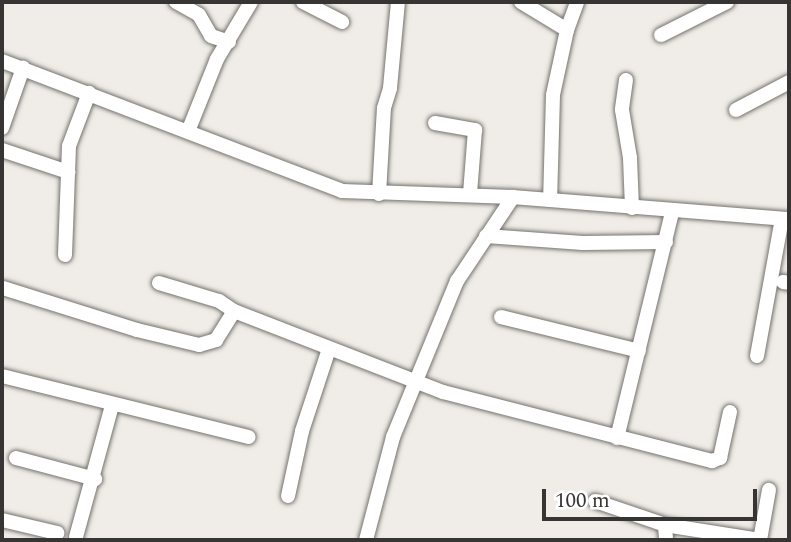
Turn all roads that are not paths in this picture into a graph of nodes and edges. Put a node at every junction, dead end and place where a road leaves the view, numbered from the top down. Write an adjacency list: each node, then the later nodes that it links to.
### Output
1 (177, 2): 11 (street)
2 (251, 2): 11 (street)
3 (303, 2): 8 (street)
4 (398, 2): 25 (street)
5 (522, 2): 9 (street)
6 (578, 2): 9 (street)
7 (727, 2): 10 (street)
8 (342, 22)
9 (567, 30): 28 (street)
10 (661, 35)
11 (229, 42): 20 (street)
12 (2, 61): 13 (street)
13 (23, 68): 16 (street); 19 (street)
14 (626, 80): 29 (street)
15 (789, 82): 17 (street)
16 (89, 93): 20 (street); 24 (street)
17 (736, 110)
18 (435, 123): 26 (street)
19 (2, 128)
20 (188, 129): 25 (street)
21 (2, 150): 24 (street)
22 (2, 156): 23 (street)
23 (2, 165)
24 (68, 172): 34 (street)
25 (379, 194): 26 (street)
26 (470, 194): 27 (street)
27 (513, 197): 28 (street); 32 (street)
28 (550, 200): 29 (street)
29 (632, 208): 30 (street)
30 (672, 212): 31 (street); 33 (street)
31 (785, 219): 41 (street)
32 (486, 236): 33 (street); 43 (street)
33 (666, 242): 40 (street)
34 (65, 255)
35 (159, 283): 37 (street)
36 (3, 288): 37 (street)
37 (234, 311): 39 (street)
38 (501, 317): 40 (street)
39 (329, 349): 43 (street); 51 (street)
40 (639, 351): 47 (street)
41 (757, 356)
42 (2, 376): 44 (street)
43 (414, 382): 47 (street); 57 (street)
44 (112, 405): 46 (street); 49 (street)
45 (730, 412): 47 (street)
46 (249, 437)
47 (617, 438)
48 (16, 458): 49 (street)
49 (95, 479): 56 (street)
50 (769, 490): 58 (street)
51 (288, 496)
52 (596, 501): 54 (street)
53 (2, 520): 55 (street)
54 (666, 533): 58 (street)
55 (57, 536): 56 (street)
56 (81, 539)
57 (366, 540)
58 (760, 540)

